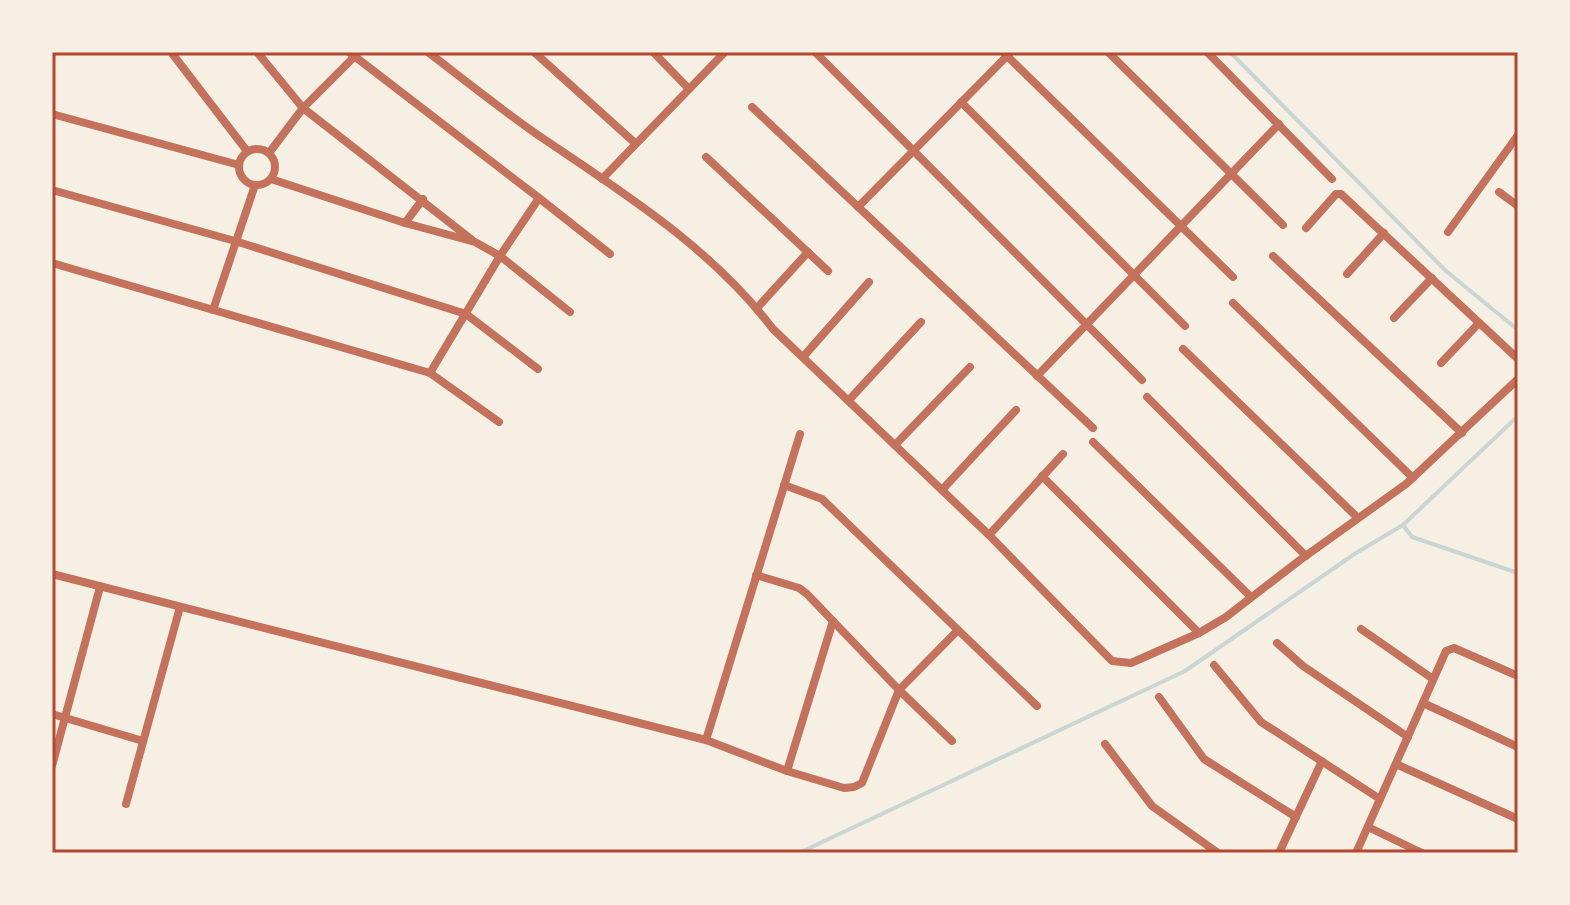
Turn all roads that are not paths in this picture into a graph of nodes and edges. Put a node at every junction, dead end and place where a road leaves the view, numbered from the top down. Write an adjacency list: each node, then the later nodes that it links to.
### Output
1 (171, 52): 20 (street)
2 (257, 52): 15 (street)
3 (428, 52): 27 (street)
4 (534, 52): 19 (street)
5 (653, 52): 12 (street)
6 (725, 52): 12 (street)
7 (815, 52): 21 (street)
8 (1108, 52): 25 (street)
9 (1207, 52): 17 (street)
10 (1007, 53): 13 (street); 37 (street)
11 (352, 54): 15 (street); 32 (street)
12 (689, 89): 19 (street)
13 (961, 102): 21 (street); 51 (street)
14 (752, 107): 35 (street)
15 (303, 108): 22 (street); 33 (street)
16 (52, 114): 24 (street)
17 (1279, 124): 25 (street); 28 (street)
18 (1518, 135): 40 (street)
19 (635, 143): 27 (street)
20 (247, 151): 22 (street); 24 (street)
21 (913, 151): 35 (street); 63 (street)
22 (269, 153): 26 (street)
23 (706, 157): 44 (street)
24 (239, 165): 29 (street)
25 (1232, 174): 37 (street); 38 (street)
26 (271, 179): 29 (street); 36 (street)
27 (602, 179): 56 (street)
28 (1332, 179)
29 (255, 185): 42 (street)
30 (52, 190): 42 (street)
31 (1499, 192): 34 (street)
32 (539, 198): 45 (street); 46 (street)
33 (423, 199): 36 (street); 43 (street)
34 (1518, 206)
35 (858, 207): 72 (street)
36 (405, 223): 43 (street)
37 (1182, 225): 51 (street); 52 (street)
38 (1283, 225)
39 (1306, 228): 41 (street)
40 (1448, 232)
41 (1384, 233): 50 (street); 53 (street)
42 (235, 241): 57 (street); 59 (street)
43 (475, 242): 46 (street)
44 (808, 252): 49 (street); 56 (street)
45 (610, 254)
46 (500, 256): 58 (street); 59 (street)
47 (1273, 256): 80 (street)
48 (52, 263): 57 (street)
49 (828, 271)
50 (1347, 274)
51 (1134, 275): 63 (street); 64 (street)
52 (1233, 277)
53 (1432, 278): 60 (street); 62 (street)
54 (869, 282): 66 (street)
55 (1233, 303): 86 (street)
56 (757, 308): 66 (street)
57 (213, 310): 71 (street)
58 (570, 312)
59 (466, 314): 70 (street); 71 (street)
60 (1394, 318)
61 (921, 322): 76 (street)
62 (1479, 323): 67 (street); 68 (street)
63 (1086, 324): 72 (street); 74 (street)
64 (1185, 326)
65 (1183, 349): 89 (street)
66 (803, 357): 76 (street)
67 (1518, 359)
68 (1441, 363)
69 (970, 367): 83 (street)
70 (538, 369)
71 (430, 373): 78 (street)
72 (1037, 376): 79 (street)
73 (1518, 379): 80 (street)
74 (1142, 380)
75 (1147, 397): 91 (street)
76 (849, 400): 83 (street)
77 (1016, 410): 88 (street)
78 (499, 422)
79 (1093, 428)
80 (1462, 433): 86 (street)
81 (800, 434): 87 (street)
82 (1093, 442): 95 (street)
83 (895, 445): 88 (street)
84 (1063, 454): 85 (street)
85 (1042, 476): 90 (street); 100 (street)
86 (1413, 478): 89 (street)
87 (784, 485): 93 (street); 99 (street)
88 (942, 490): 90 (street)
89 (1358, 518): 91 (street)
90 (989, 535): 100 (street)
91 (1306, 556): 95 (street)
92 (52, 574): 94 (street)
93 (756, 575): 97 (street); 112 (street)
94 (100, 587): 96 (street); 110 (street)
95 (1251, 597): 100 (street)
96 (180, 607): 112 (street); 113 (street)
97 (833, 621): 105 (street); 120 (street)
98 (1361, 629): 104 (street)
99 (958, 630): 105 (street); 108 (street)
100 (1199, 633)
101 (1277, 643): 111 (street)
102 (1214, 665): 117 (street)
103 (1518, 676): 104 (street)
104 (1433, 679): 107 (street)
105 (899, 690): 114 (street); 120 (street)
106 (1159, 697): 123 (street)
107 (1423, 703): 111 (street); 116 (street)
108 (1037, 706)
109 (52, 714): 110 (street)
110 (66, 718): 113 (street); 119 (street)
111 (1408, 737): 118 (street)
112 (706, 740): 120 (street)
113 (143, 741): 122 (street)
114 (952, 741)
115 (1105, 744): 126 (street)
116 (1518, 747)
117 (1322, 761): 121 (street); 123 (street)
118 (1396, 764): 121 (street); 124 (street)
119 (52, 766)
120 (787, 771)
121 (1380, 799): 125 (street)
122 (126, 804)
123 (1296, 817): 127 (street)
124 (1518, 819)
125 (1368, 827): 128 (street); 129 (street)
126 (1218, 853)
127 (1279, 853)
128 (1356, 853)
129 (1422, 853)

